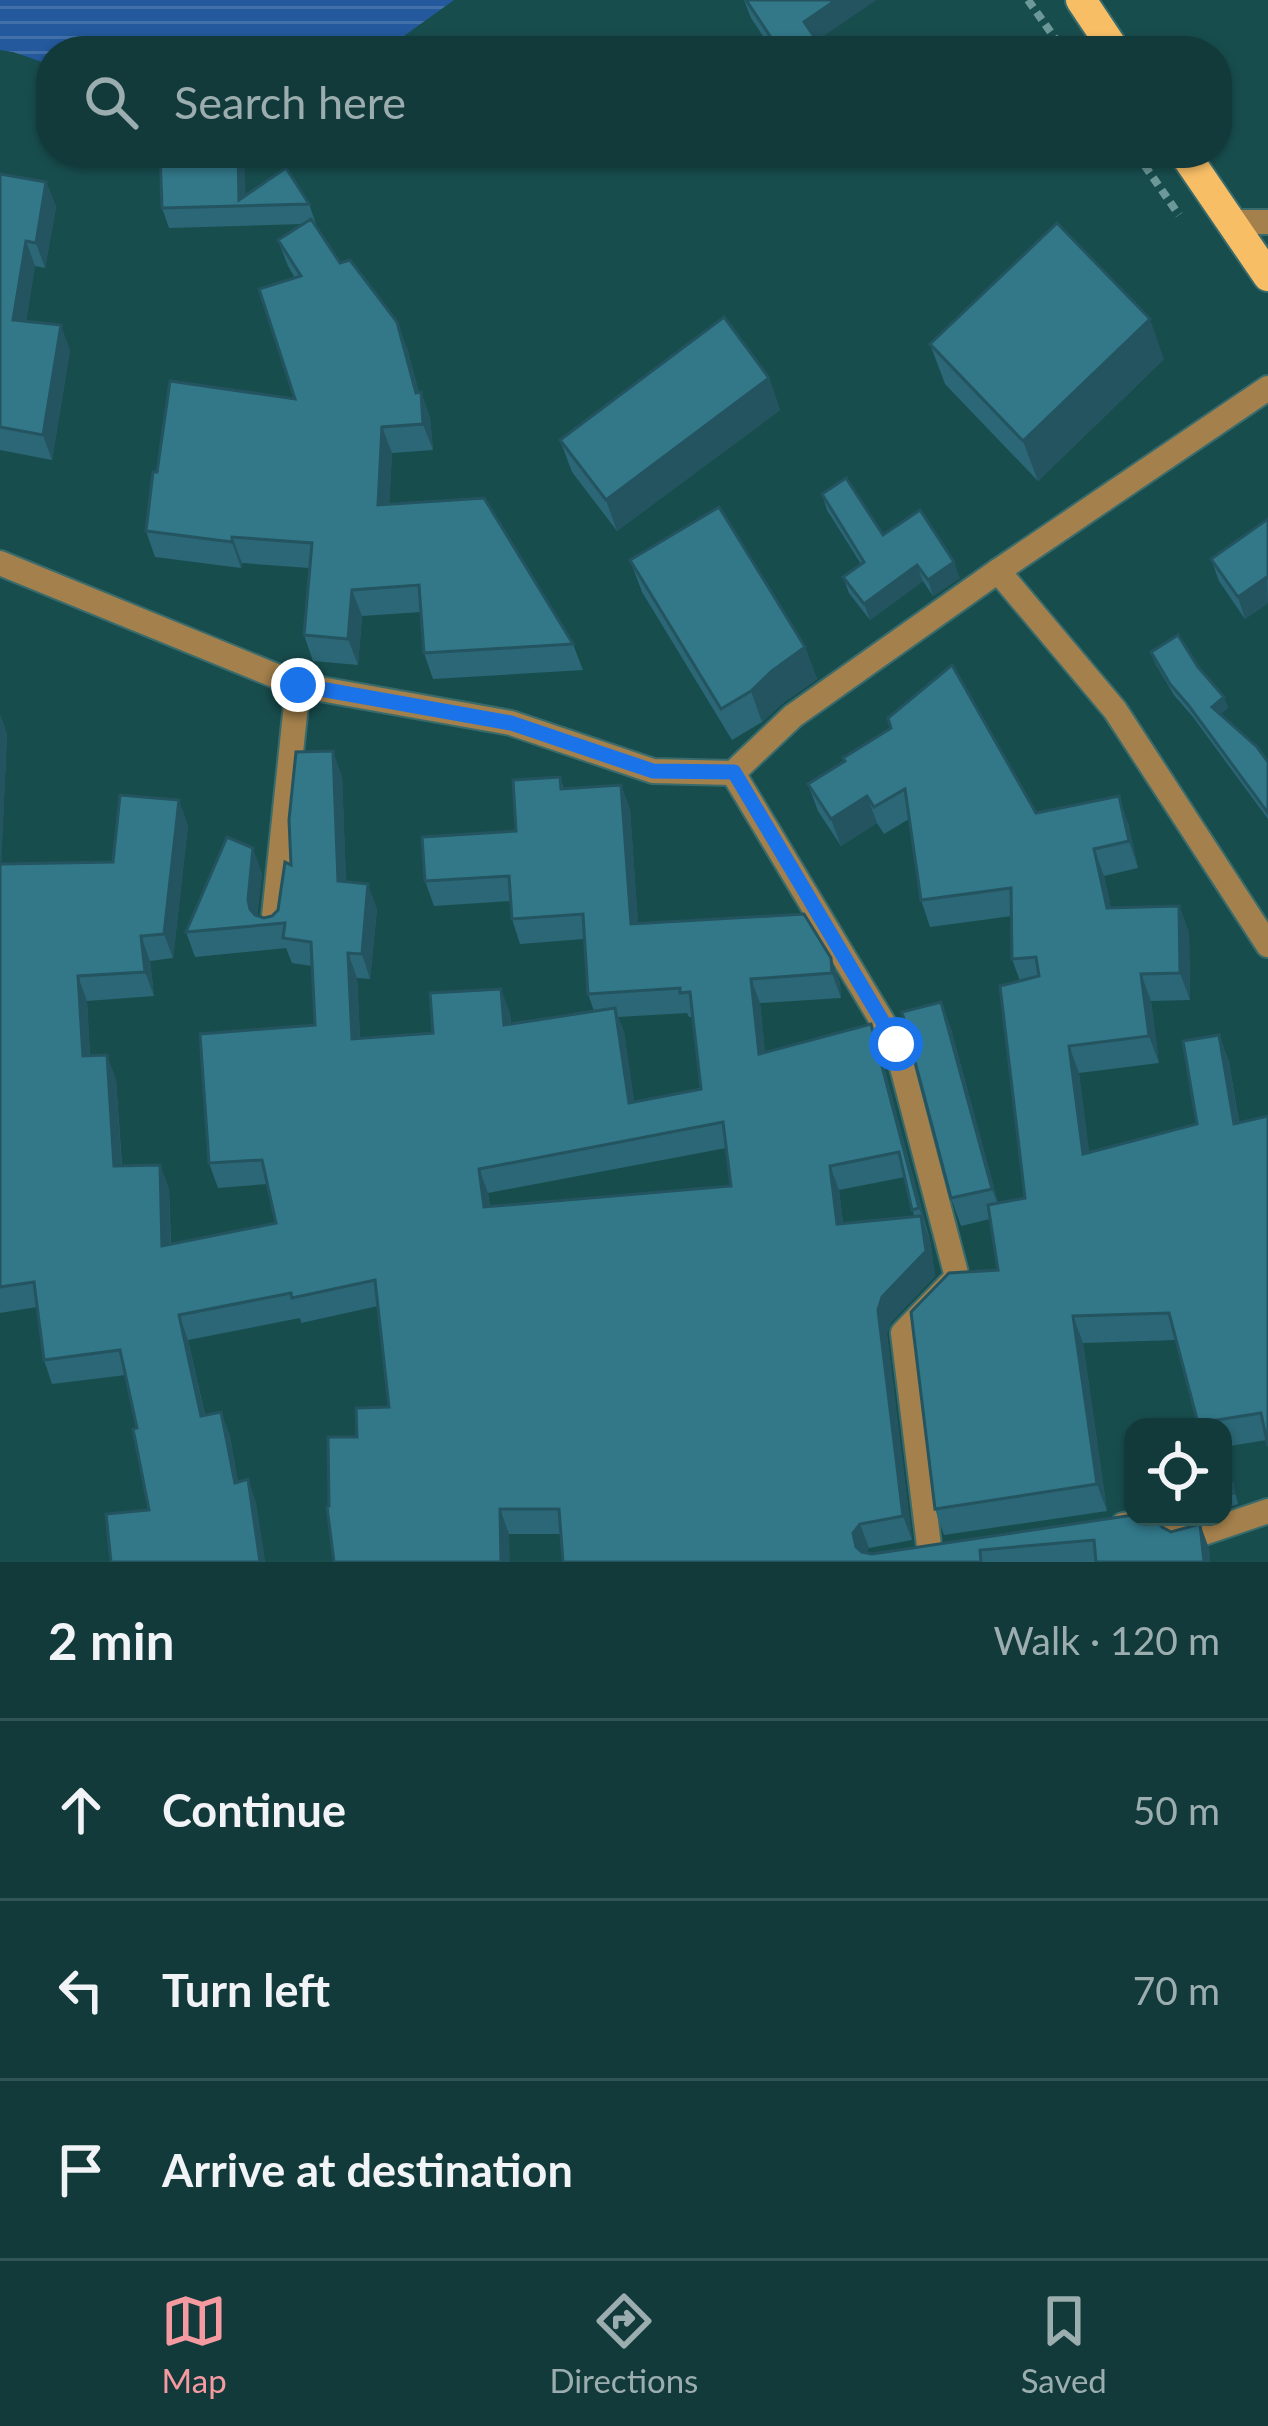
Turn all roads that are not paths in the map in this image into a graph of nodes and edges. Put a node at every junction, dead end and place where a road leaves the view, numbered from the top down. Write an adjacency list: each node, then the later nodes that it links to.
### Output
1 (1081, 0): 2 (main road)
2 (1105, 36)
3 (1194, 168): 4 (main road)
4 (1231, 222): 5 (street); 6 (main road)
5 (1268, 222)
6 (1268, 276)
7 (1268, 388): 9 (street)
8 (0, 563): 10 (street)
9 (998, 571): 11 (street); 13 (street)
10 (298, 685): 11 (street); 12 (street)
11 (734, 772): 16 (street)
12 (273, 926)
13 (1268, 945)
14 (1268, 1510): 15 (street)
15 (1094, 1529)
16 (932, 1554)

